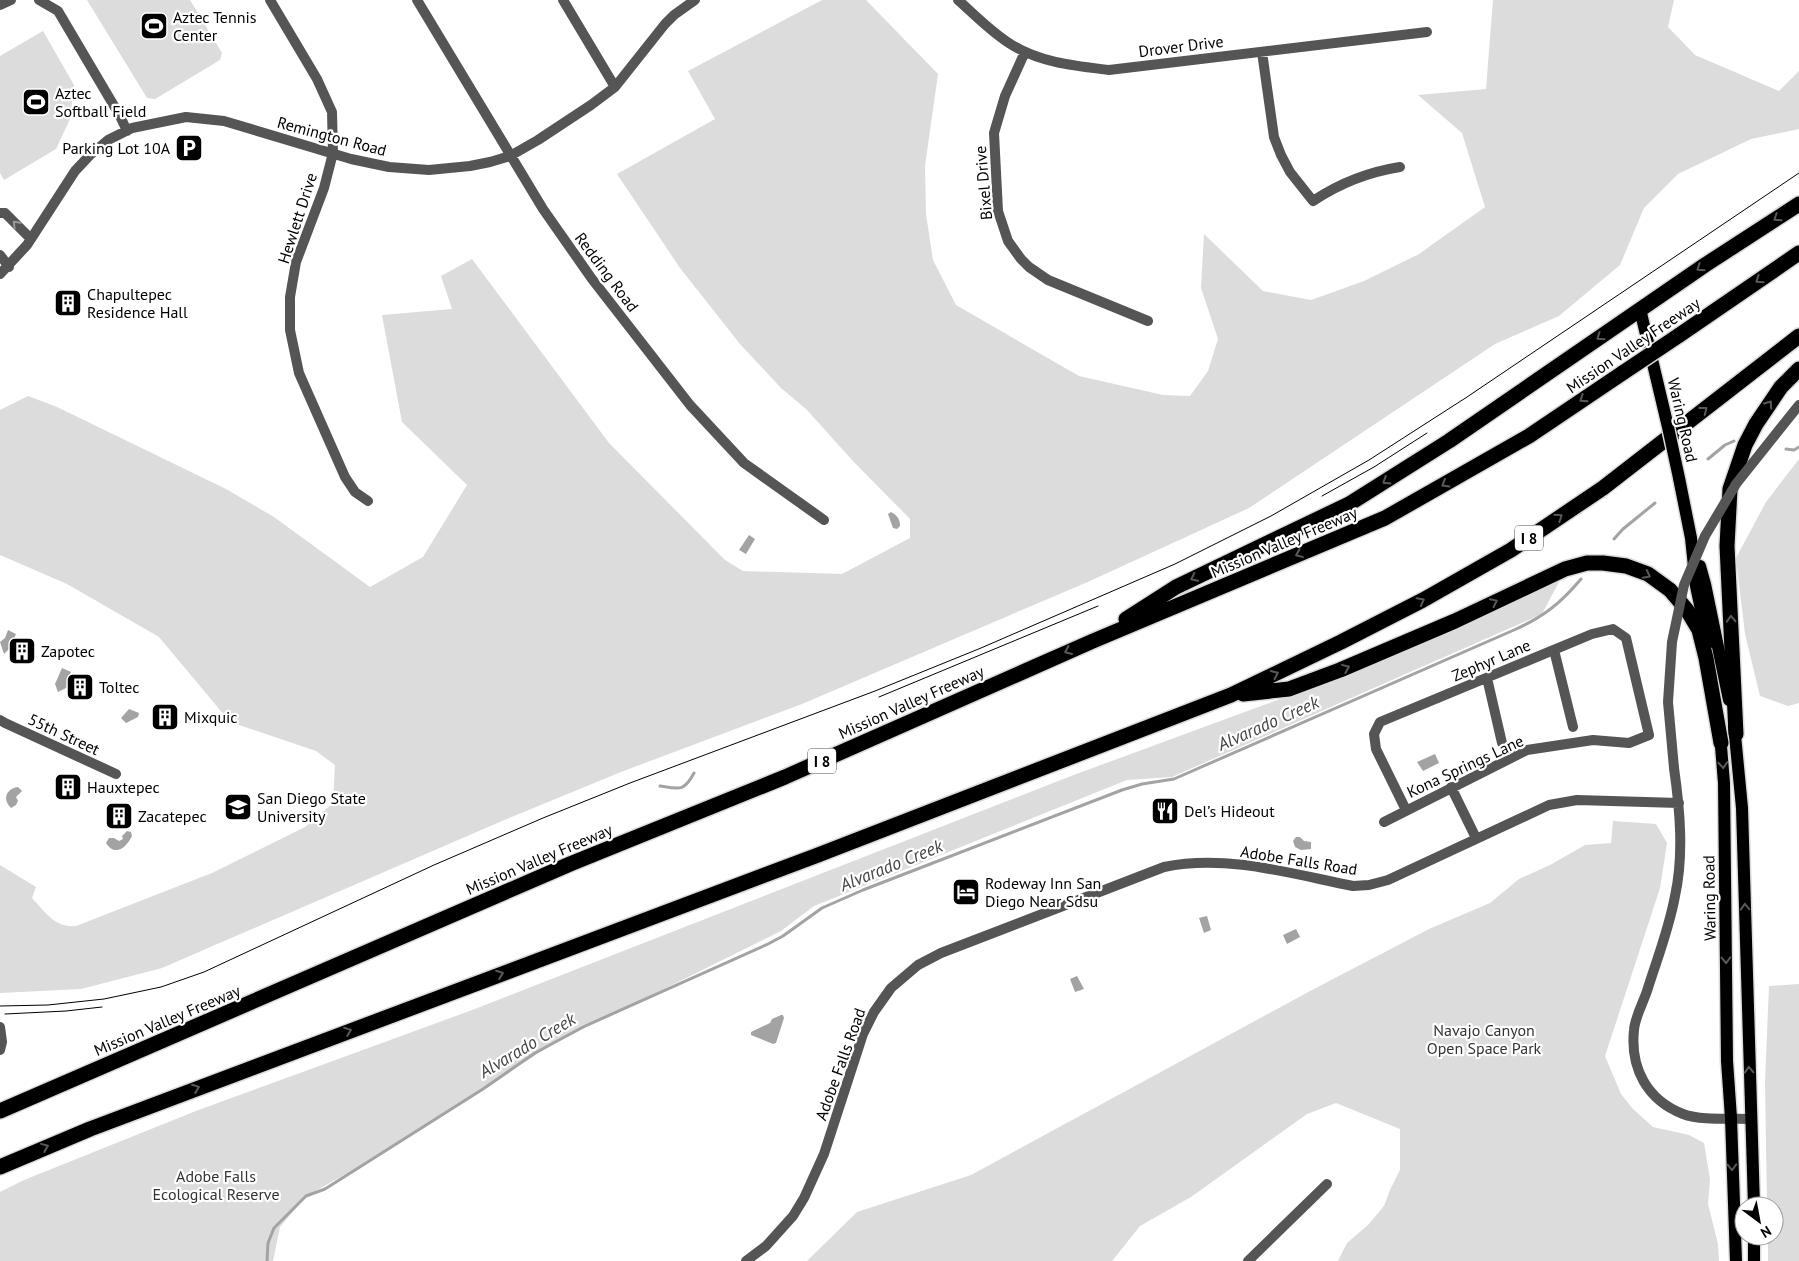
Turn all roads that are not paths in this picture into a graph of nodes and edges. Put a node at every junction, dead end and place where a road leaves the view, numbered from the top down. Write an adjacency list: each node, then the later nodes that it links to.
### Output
1 (11, 0): 8 (street)
2 (39, 0): 13 (street)
3 (270, 0): 14 (street, Hewlett Drive)
4 (417, 0): 15 (street, Redding Road)
5 (563, 0): 12 (street)
6 (695, 0): 12 (street, Remington Road)
7 (958, 0): 10 (street, Drover Drive)
8 (0, 5)
9 (1428, 32): 11 (street, Drover Drive)
10 (1025, 52): 11 (street, Drover Drive); 25 (street, Bixel Drive)
11 (1262, 52): 16 (street)
12 (615, 87): 15 (street, Remington Road)
13 (127, 131): 14 (street, Remington Road); 19 (street, Remington Road)
14 (333, 153): 15 (street, Remington Road); 29 (street, Hewlett Drive)
15 (510, 156): 30 (street, Redding Road)
16 (1400, 167)
17 (1799, 204): 24 (highway, one-way to 24)
18 (0, 212): 19 (street, one-way to 18)
19 (31, 239): 22 (street, Remington Road)
20 (1799, 253): 32 (highway, Mission Valley Freeway / I 8, one-way to 32, bridge)
21 (0, 255): 22 (street)
22 (9, 267): 23 (street, Remington Road)
23 (0, 274)
24 (1640, 310): 31 (main road, Waring Road, bridge); 32 (highway, one-way to 32)
25 (1148, 321)
26 (1799, 336): 35 (highway, I 8, one-way to 26)
27 (1799, 369): 39 (highway, one-way to 27)
28 (1799, 405): 44 (street, bridge)
29 (368, 501)
30 (824, 520)
31 (1691, 538): 39 (main road, Waring Road); 41 (main road, Waring Road)
32 (1093, 640): 50 (highway, Mission Valley Freeway / I 8, one-way to 50)
33 (1554, 650): 34 (street, Zephyr Lane); 37 (street); 38 (street, Zephyr Lane)
34 (1487, 678): 40 (street); 45 (street, Zephyr Lane)
35 (1231, 695): 41 (highway, one-way to 41); 53 (highway, I 8, one-way to 35)
36 (0, 720): 42 (street, 55th Street)
37 (1573, 727)
38 (1649, 734): 43 (street, Kona Springs Lane)
39 (1736, 734): 52 (main road, Waring Road, one-way to 39)
40 (1502, 743)
41 (1721, 744): 51 (main road, Waring Road, one-way to 51)
42 (116, 774)
43 (1451, 787): 45 (street, Kona Springs Lane); 47 (street)
44 (1679, 803): 47 (street, Adobe Falls Road); 51 (street)
45 (1406, 810): 46 (street, Kona Springs Lane)
46 (1384, 822)
47 (1476, 838): 57 (street, Adobe Falls Road)
48 (0, 1027): 49 (street)
49 (0, 1050)
50 (0, 1112)
51 (1731, 1118): 52 (street); 59 (main road, Waring Road, one-way to 59)
52 (1751, 1118): 55 (main road, Waring Road)
53 (0, 1167)
54 (1327, 1184): 58 (street)
55 (1754, 1196)
56 (1754, 1246): 60 (main road)
57 (746, 1261)
58 (1248, 1261)
59 (1736, 1261)
60 (1754, 1261)

